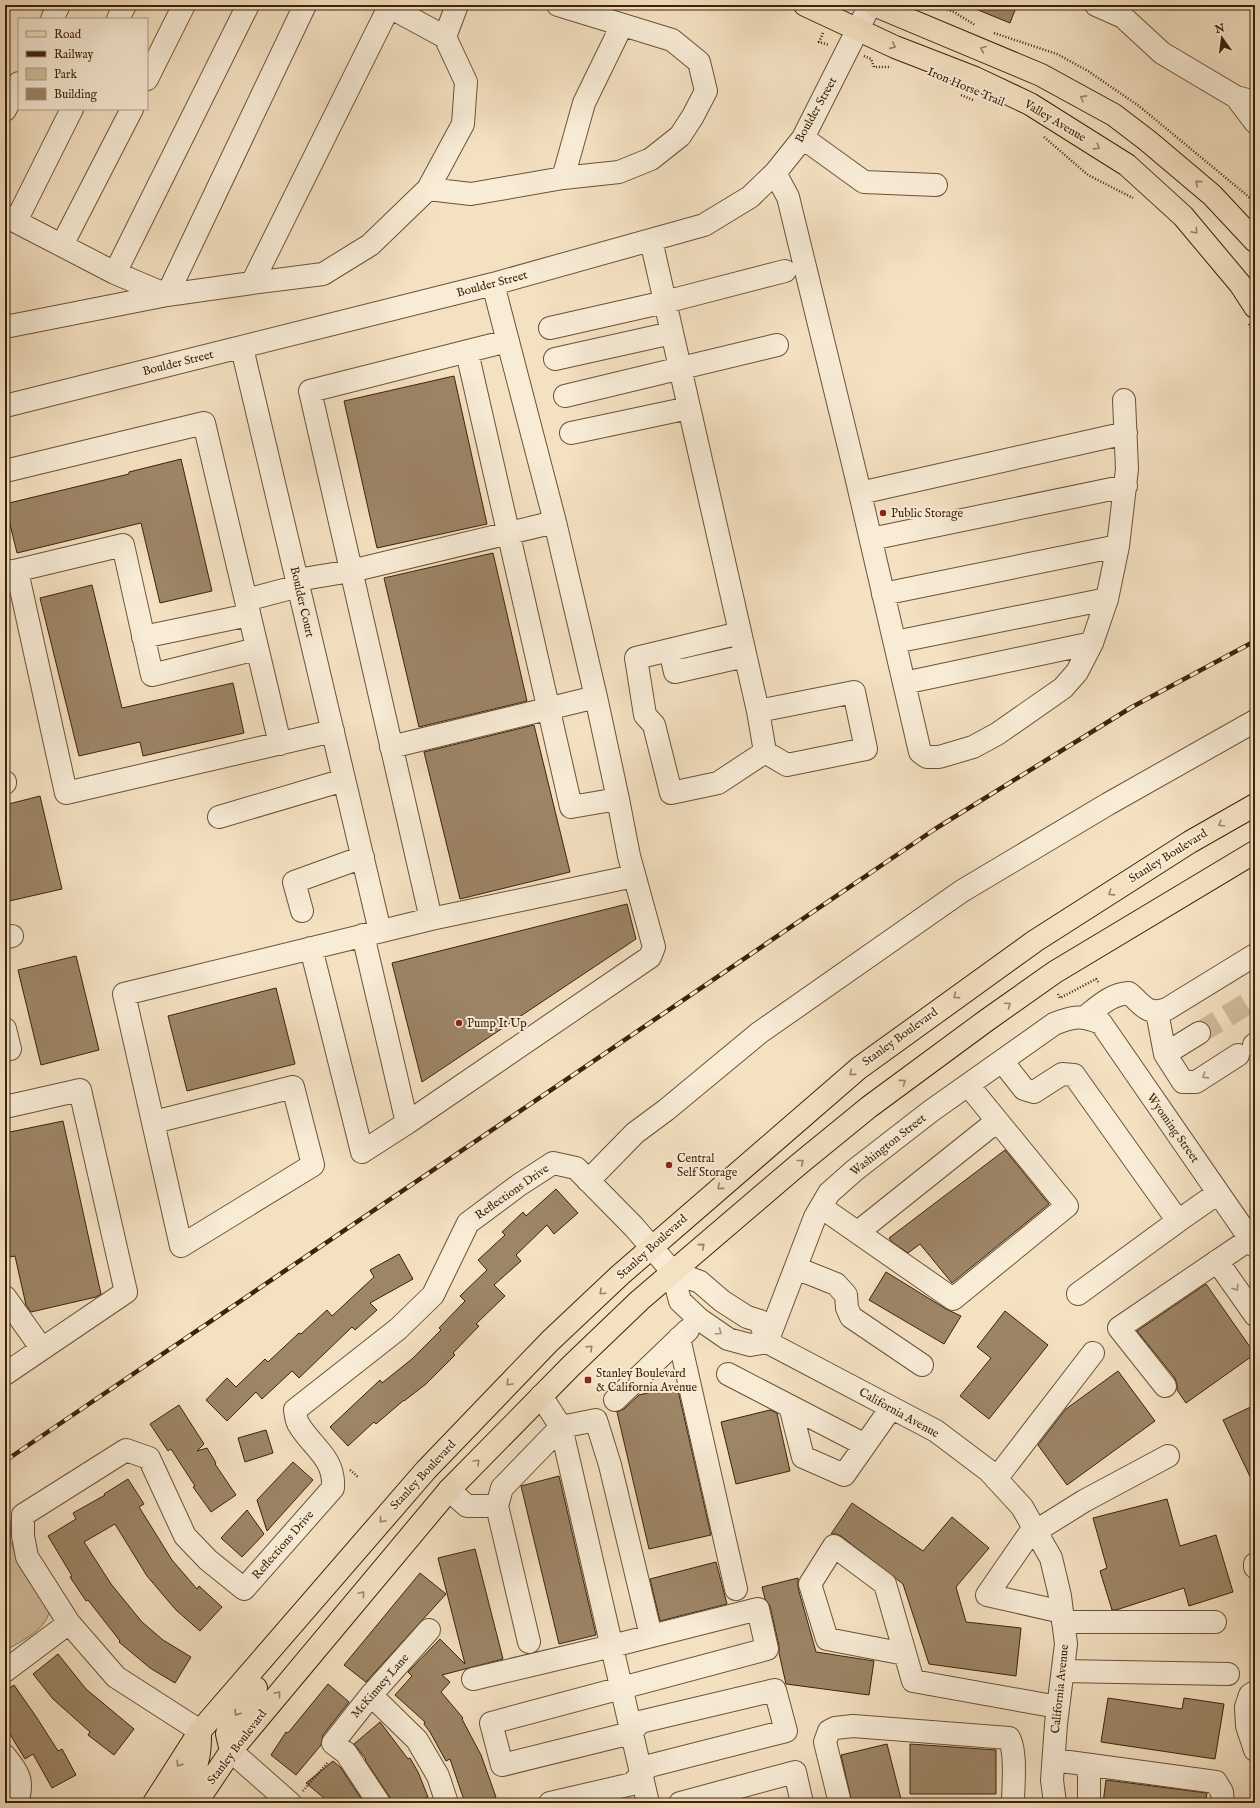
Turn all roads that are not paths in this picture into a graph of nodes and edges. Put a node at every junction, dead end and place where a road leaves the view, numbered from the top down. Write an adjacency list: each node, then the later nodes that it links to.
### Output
1 (60, 5): 13 (street)
2 (125, 5): 14 (street)
3 (184, 5): 18 (street)
4 (248, 5): 35 (street)
5 (305, 5): 38 (street)
6 (457, 5): 17 (street)
7 (558, 5): 15 (street)
8 (806, 5): 16 (main road, Valley Avenue)
9 (870, 5): 16 (street, Boulder Street)
10 (874, 5): 32 (main road, one-way to 10)
11 (1096, 5): 20 (street)
12 (387, 6): 17 (street); 36 (street)
13 (53, 18)
14 (118, 18)
15 (622, 25): 27 (street); 27 (street)
16 (858, 29): 25 (street, Boulder Street); 40 (main road, Valley Avenue, one-way to 40)
17 (445, 37): 29 (street)
18 (148, 77)
19 (18, 85): 21 (street)
20 (1246, 100): 24 (street)
21 (5, 110)
22 (71, 110): 30 (street)
23 (131, 110): 33 (street)
24 (1255, 122)
25 (803, 138): 26 (street, Boulder Street); 28 (street)
26 (775, 173): 31 (street, Boulder Street); 58 (street)
27 (563, 178): 29 (street)
28 (936, 185)
29 (428, 189): 36 (street)
30 (10, 219): 33 (street)
31 (651, 240): 37 (street, Boulder Street); 39 (street)
32 (1255, 241)
33 (62, 245): 35 (street)
34 (785, 271): 39 (street)
35 (115, 273): 38 (street)
36 (252, 283): 38 (street)
37 (493, 284): 44 (street); 46 (street, Boulder Street)
38 (167, 295): 41 (street)
39 (665, 302): 42 (street); 43 (street)
40 (1255, 307)
41 (5, 327)
42 (550, 328)
43 (672, 333): 48 (street); 49 (street)
44 (508, 341): 47 (street); 59 (street)
45 (777, 345): 49 (street)
46 (242, 348): 52 (street, Boulder Street); 65 (street, Boulder Court)
47 (467, 352): 60 (street); 64 (street)
48 (555, 359)
49 (680, 369): 50 (street); 53 (street)
50 (565, 396)
51 (1124, 400): 54 (street)
52 (5, 406)
53 (689, 408): 55 (street); 69 (street)
54 (1126, 432): 57 (street); 58 (street)
55 (571, 433)
56 (5, 471): 68 (street)
57 (1126, 486): 61 (street); 62 (street)
58 (860, 493): 61 (street)
59 (555, 522): 60 (street); 77 (street)
60 (509, 534): 64 (street); 78 (street)
61 (871, 539): 66 (street)
62 (1118, 546): 66 (street); 67 (street)
63 (11, 569): 70 (street); 82 (street)
64 (351, 571): 65 (street); 83 (street)
65 (298, 583): 68 (street); 81 (street, Boulder Court)
66 (884, 594): 71 (street)
67 (1107, 599): 71 (street); 72 (street)
68 (247, 607): 70 (street); 73 (street)
69 (740, 633): 74 (street); 75 (street)
70 (143, 637): 73 (street)
71 (894, 642): 76 (street)
72 (1092, 643): 76 (street); 76 (street)
73 (257, 649): 82 (street)
74 (670, 650): 75 (street); 84 (street)
75 (745, 656): 79 (street)
76 (904, 682)
77 (596, 696): 78 (street); 86 (street)
78 (548, 708): 83 (street); 86 (street)
79 (758, 711): 84 (street); 84 (street)
80 (1255, 721): 110 (street)
81 (333, 731): 82 (street); 85 (street, Boulder Court)
82 (280, 744)
83 (391, 747): 93 (street)
84 (765, 752)
85 (344, 780): 88 (street); 90 (street, Boulder Court)
86 (618, 798): 91 (street)
87 (1255, 805): 116 (main road, Stanley Boulevard, one-way to 116)
88 (218, 817)
89 (1255, 852): 119 (main road, Stanley Boulevard, one-way to 89)
90 (363, 857): 92 (street); 94 (street, Boulder Court)
91 (634, 876): 93 (street); 109 (street)
92 (302, 911)
93 (431, 919): 94 (street)
94 (372, 933): 95 (street); 109 (street, Boulder Court)
95 (311, 948): 108 (street); 109 (street)
96 (1255, 954): 97 (street)
97 (1157, 1012): 98 (street); 103 (street)
98 (1085, 1017): 104 (street, Washington Street); 111 (street, Wyoming Street)
99 (5, 1029): 102 (street)
100 (1199, 1033): 103 (street)
101 (1249, 1048): 103 (street, one-way to 103)
102 (5, 1050)
103 (1165, 1054)
104 (1002, 1061): 105 (street, Washington Street); 113 (street)
105 (968, 1085): 107 (street); 112 (street, Washington Street)
106 (5, 1107): 126 (street)
107 (997, 1121): 114 (street); 114 (street)
108 (154, 1122): 108 (street)
109 (407, 1123)
110 (588, 1181): 116 (street, Reflections Drive); 150 (street, Reflections Drive)
111 (1218, 1193): 113 (street); 115 (street, Wyoming Street)
112 (821, 1207): 114 (street); 118 (street, Washington Street)
113 (1178, 1221): 120 (street)
114 (858, 1232)
115 (1252, 1243): 117 (street)
116 (651, 1247): 119 (street); 139 (main road, Stanley Boulevard, one-way to 139)
117 (1217, 1261): 122 (street, one-way to 122); 131 (street)
118 (796, 1268): 125 (street, Washington Street); 128 (street)
119 (672, 1271): 123 (street); 125 (street); 132 (main road, Stanley Boulevard, one-way to 119)
120 (1078, 1294)
121 (5, 1297): 126 (street)
122 (1255, 1315)
123 (699, 1319): 124 (street); 125 (street, one-way to 125)
124 (679, 1338): 133 (street); 147 (street)
125 (767, 1342): 135 (street, California Avenue)
126 (42, 1349): 129 (street)
127 (1093, 1353): 140 (street)
128 (922, 1365)
129 (5, 1374)
130 (728, 1374): 134 (street)
131 (1165, 1386)
132 (542, 1396): 136 (street); 141 (main road, Stanley Boulevard, one-way to 132)
133 (615, 1400)
134 (790, 1406): 137 (street); 137 (street)
135 (891, 1408): 137 (street); 140 (street, California Avenue)
136 (561, 1426): 142 (street); 152 (street); 154 (street)
137 (866, 1445)
138 (1168, 1456): 143 (street)
139 (426, 1470): 141 (main road); 146 (main road, Stanley Boulevard, one-way to 146)
140 (996, 1479): 143 (street, California Avenue)
141 (449, 1490): 142 (street); 167 (main road, Stanley Boulevard, one-way to 141)
142 (496, 1506): 153 (street)
143 (1035, 1529): 148 (street, California Avenue); 148 (street)
144 (1255, 1564): 145 (street)
145 (1255, 1567)
146 (331, 1578): 164 (main road, Stanley Boulevard); 167 (main road, one-way to 167)
147 (736, 1589)
148 (1063, 1617): 149 (street); 157 (street, California Avenue)
149 (1215, 1622)
150 (69, 1623): 156 (street); 164 (street, Reflections Drive)
151 (429, 1630): 162 (street, McKinney Lane)
152 (650, 1636): 154 (street); 160 (street)
153 (529, 1642)
154 (612, 1646): 159 (street); 160 (street)
155 (905, 1654): 155 (street); 163 (street)
156 (5, 1671)
157 (1063, 1671): 158 (street); 163 (street, California Avenue)
158 (1228, 1674)
159 (473, 1678)
160 (623, 1688): 165 (street); 165 (street)
161 (1255, 1692): 166 (street)
162 (371, 1695): 177 (street, McKinney Lane); 178 (street)
163 (1058, 1707): 169 (street, California Avenue)
164 (200, 1731): 174 (main road, Stanley Boulevard, one-way to 174); 175 (main road)
165 (631, 1733): 171 (street); 171 (street)
166 (1255, 1750)
167 (231, 1751): 172 (street); 176 (main road, Stanley Boulevard)
168 (5, 1756): 173 (street)
169 (1054, 1760): 170 (street); 185 (street, California Avenue)
170 (1089, 1765): 186 (street); 187 (street)
171 (641, 1776): 179 (street); 180 (street)
172 (297, 1797)
173 (17, 1803)
174 (154, 1803)
175 (175, 1803)
176 (196, 1803)
177 (379, 1803)
178 (447, 1803)
179 (550, 1803)
180 (648, 1803)
181 (680, 1803): 182 (street)
182 (802, 1803)
183 (840, 1803): 184 (street)
184 (1013, 1803)
185 (1056, 1803)
186 (1089, 1803)
187 (1223, 1803)

